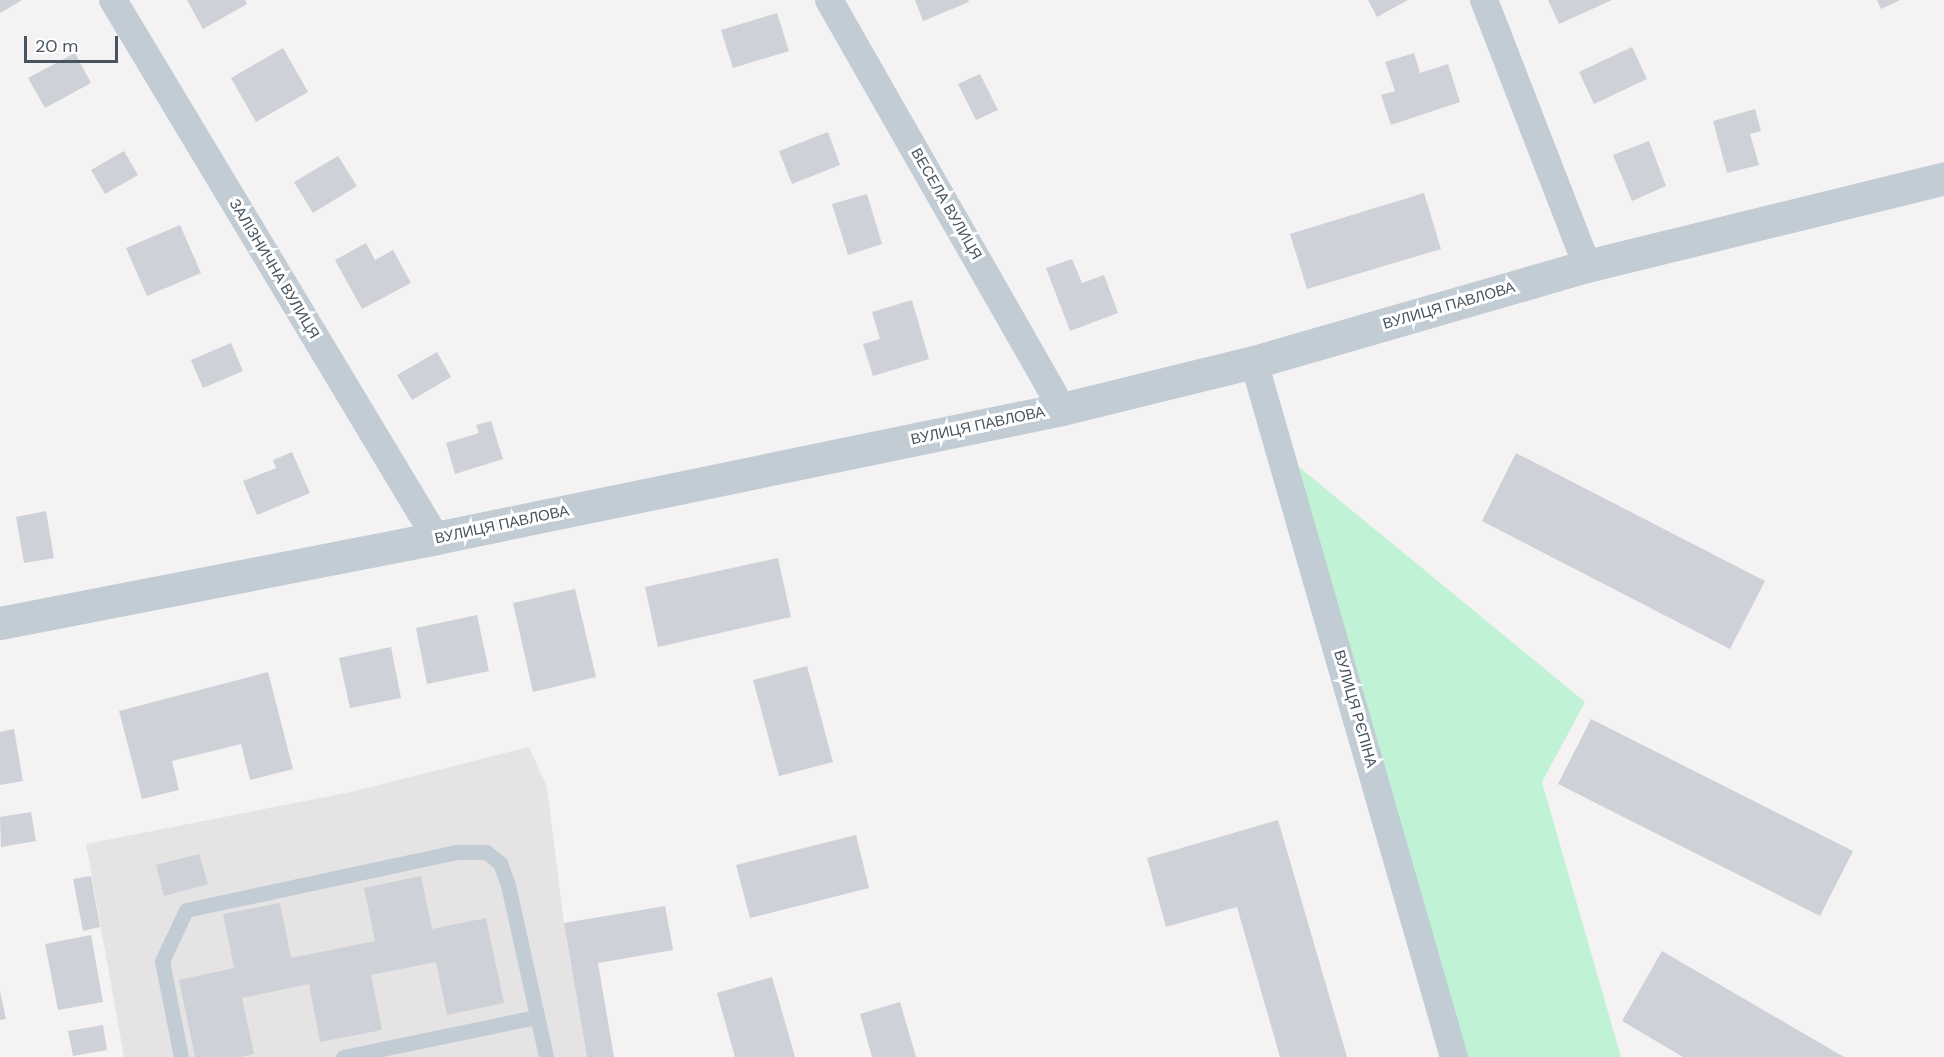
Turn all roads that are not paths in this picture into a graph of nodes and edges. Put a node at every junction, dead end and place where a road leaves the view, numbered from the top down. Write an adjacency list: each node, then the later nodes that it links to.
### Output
1 (113, 0): 8 (street, ЗАЛІЗНИЧНА ВУЛИЦЯ)
2 (829, 0): 7 (street, ВЕСЕЛА ВУЛИЦЯ)
3 (1484, 0): 5 (street)
4 (1944, 178): 5 (street, ВУЛИЦЯ ПАВЛОВА)
5 (1587, 266): 6 (street, ВУЛИЦЯ ПАВЛОВА)
6 (1254, 362): 7 (street, ВУЛИЦЯ ПАВЛОВА); 14 (street, ВУЛИЦЯ РЄПІНА)
7 (1062, 409): 8 (street, ВУЛИЦЯ ПАВЛОВА)
8 (436, 538): 9 (street, ВУЛИЦЯ ПАВЛОВА)
9 (0, 623)
10 (537, 1017): 11 (lane); 12 (lane); 13 (lane)
11 (181, 1057)
12 (342, 1057)
13 (546, 1057)
14 (1454, 1057)

